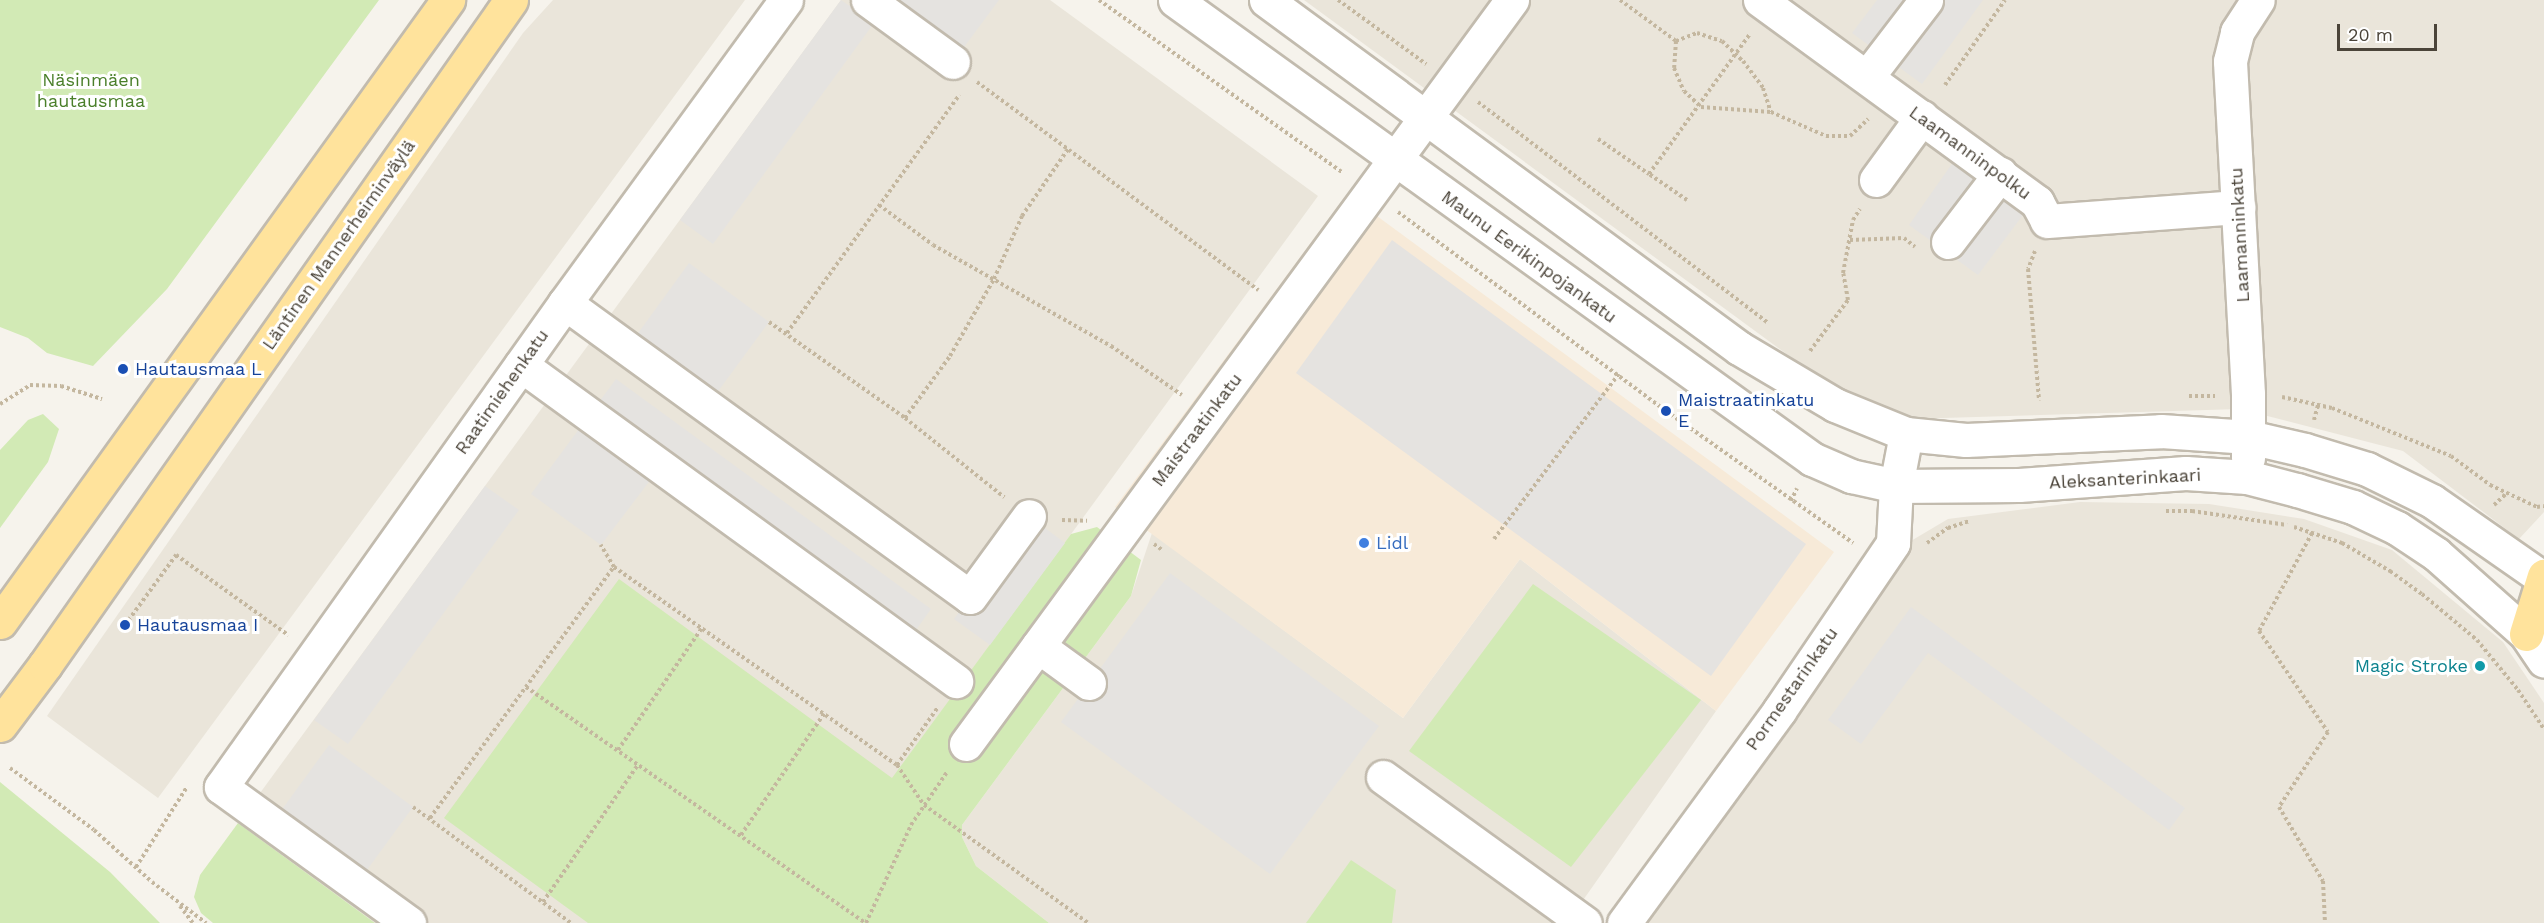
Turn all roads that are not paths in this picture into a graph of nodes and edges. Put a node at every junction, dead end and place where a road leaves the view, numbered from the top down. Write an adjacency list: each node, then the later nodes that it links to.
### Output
1 (448, 0): 28 (main road)
2 (511, 0): 34 (main road, Läntinen Mannerheiminväylä)
3 (786, 0): 20 (street, Raatimiehenkatu)
4 (868, 0): 11 (street)
5 (1175, 0): 15 (street, Maunu Eerikinpojankatu)
6 (1266, 0): 13 (street)
7 (1512, 0): 13 (street, Maistraatinkatu)
8 (1926, 0): 12 (street)
9 (2258, 0): 18 (street, Laamanninkatu)
10 (1765, 3): 12 (street, Laamanninpolku)
11 (962, 70)
12 (1876, 84): 14 (street, Laamanninpolku)
13 (1427, 117): 15 (street, Maistraatinkatu); 22 (street)
14 (1922, 117): 16 (street, Laamanninpolku); 17 (street)
15 (1395, 159): 25 (street, Maunu Eerikinpojankatu); 30 (street, Maistraatinkatu)
16 (2000, 174): 18 (street, Laamanninpolku); 19 (street)
17 (1876, 180)
18 (2238, 207): 23 (street, Laamanninkatu)
19 (1948, 242)
20 (565, 303): 21 (street, Raatimiehenkatu); 26 (street)
21 (521, 365): 32 (street); 37 (street, Raatimiehenkatu)
22 (1906, 434): 23 (street); 25 (street, Pormestarinkatu)
23 (2249, 436): 24 (street, Laamanninkatu); 27 (street)
24 (2247, 477): 25 (street, Aleksanterinkaari); 29 (street, Aleksanterinkaari)
25 (1896, 486): 39 (street, Pormestarinkatu)
26 (1029, 516)
27 (2544, 578): 29 (main road)
28 (0, 622)
29 (2535, 631): 31 (street, Aleksanterinkaari)
30 (1038, 646): 33 (street); 35 (street, Maistraatinkatu)
31 (2544, 661)
32 (956, 681)
33 (1089, 683)
34 (0, 725)
35 (966, 744)
36 (1383, 777): 38 (street)
37 (409, 923)
38 (1585, 923)
39 (1624, 923)

